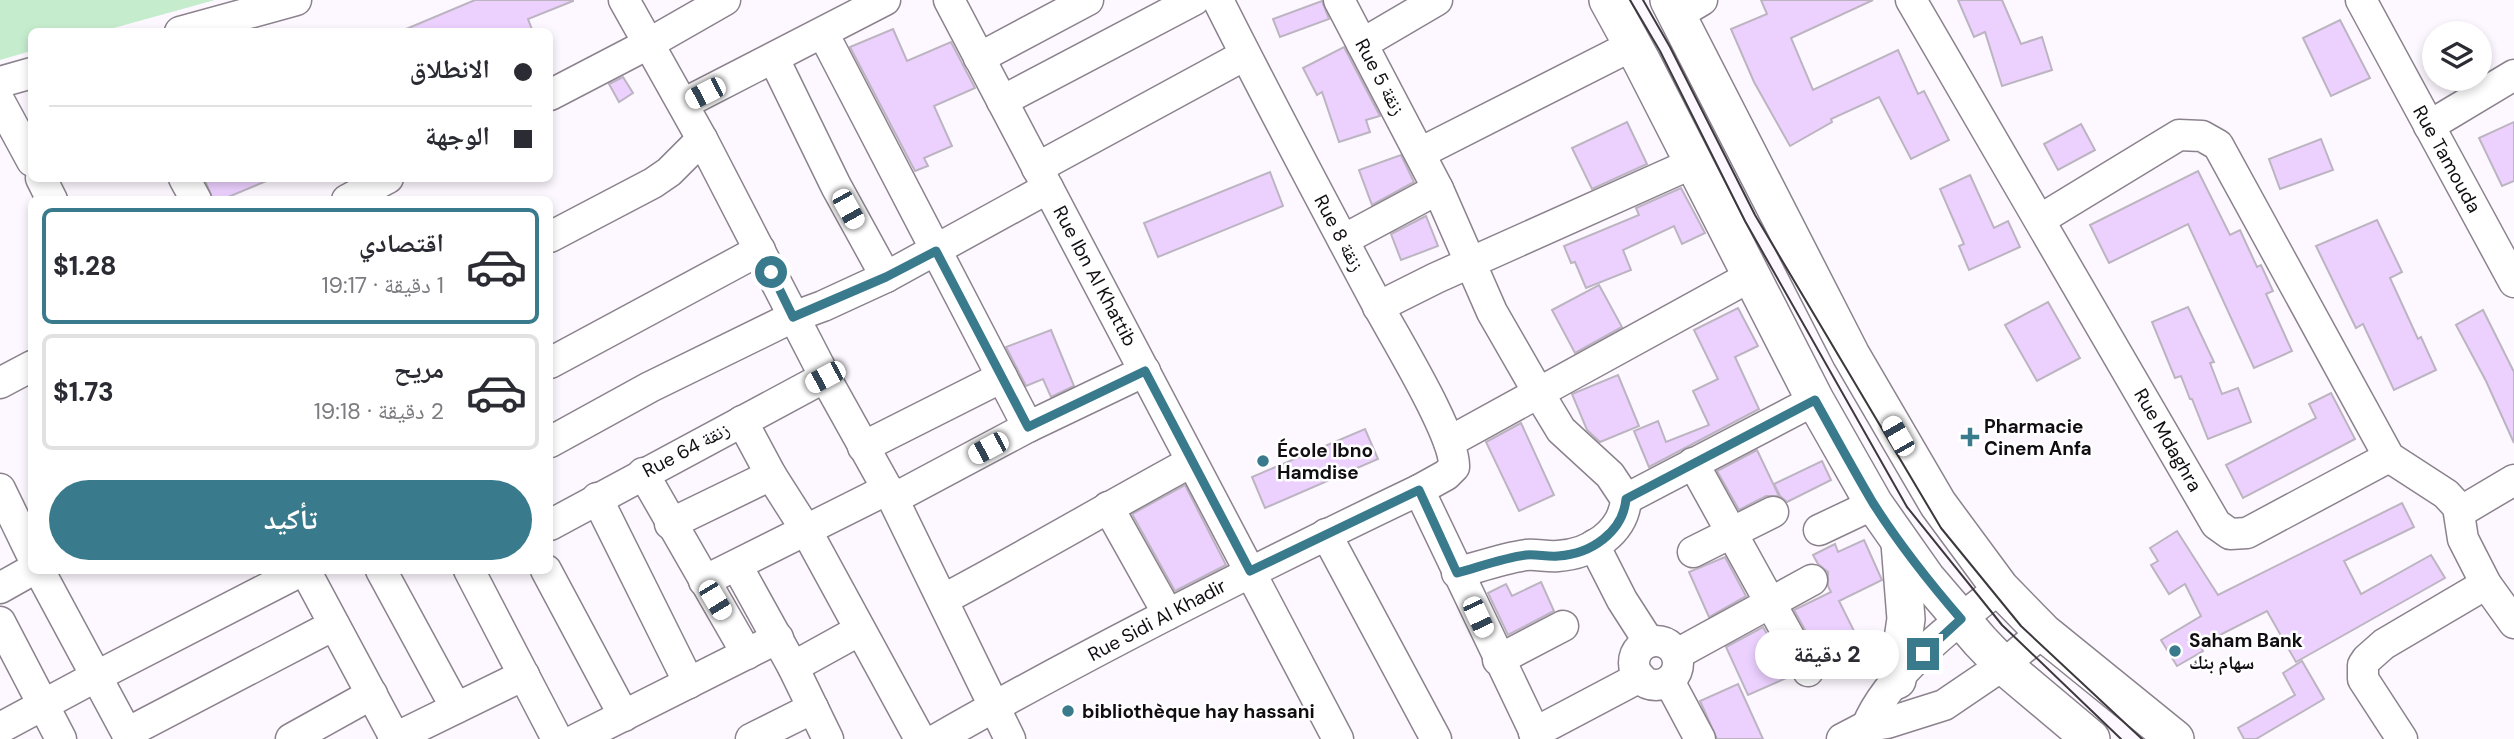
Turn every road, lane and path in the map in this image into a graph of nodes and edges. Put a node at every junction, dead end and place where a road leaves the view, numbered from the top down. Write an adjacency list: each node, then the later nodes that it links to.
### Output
1 (296, 0): 15 (street)
2 (624, 0): 18 (street)
3 (725, 0): 18 (street)
4 (885, 0): 17 (street)
5 (949, 0): 22 (street, Rue Ibn Al Khattib)
6 (1088, 0): 22 (street)
7 (1194, 0): 28 (street)
8 (1218, 0): 21 (street, Rue 8 زنقة)
9 (1339, 0): 19 (street, Rue 5 زنقة)
10 (1437, 0): 19 (street)
11 (1608, 0): 20 (main road)
12 (1911, 0): 38 (street, Rue Mdaghra)
13 (2361, 0): 31 (street, Rue Tamouda)
14 (1683, 5): 101 (main road)
15 (262, 21): 16 (street)
16 (210, 28)
17 (823, 33): 23 (street); 42 (street)
18 (648, 44): 27 (street); 30 (street)
19 (1362, 44): 33 (street, Rue 5 زنقة)
20 (1633, 45): 33 (street); 35 (main road)
21 (1245, 55): 36 (street); 40 (street, Rue 8 زنقة)
22 (979, 58): 28 (street, Rue Ibn Al Khattib)
23 (774, 59): 30 (street); 45 (street)
24 (28, 74): 26 (street)
25 (2514, 75): 31 (street)
26 (0, 82)
27 (553, 93)
28 (1002, 100): 36 (street, Rue Ibn Al Khattib)
29 (0, 102): 34 (street)
30 (683, 104): 32 (street)
31 (2429, 126): 46 (street, Rue Tamouda)
32 (702, 139): 39 (street); 41 (street)
33 (1420, 153): 37 (street, Rue 5 زنقة)
34 (28, 154)
35 (1693, 163): 43 (street); 44 (main road)
36 (1043, 178): 42 (street); 51 (street, Rue Ibn Al Khattib)
37 (1438, 189): 40 (street); 43 (street, Rue 5 زنقة)
38 (2040, 219): 62 (street, Rue Mdaghra); 62 (street)
39 (553, 235)
40 (1343, 240): 47 (street, Rue 8 زنقة)
41 (760, 250): 48 (street); 49 (street)
42 (936, 251): 45 (street); 53 (street)
43 (1470, 263): 47 (street); 55 (street, Rue 5 زنقة)
44 (1751, 276): 55 (street, Rue Sidi Al Khadir); 56 (main road)
45 (886, 277): 48 (street)
46 (2514, 282)
47 (1378, 307): 61 (street, Rue 8 زنقة)
48 (793, 317): 52 (street); 59 (street)
49 (553, 361)
50 (28, 368): 54 (street)
51 (1145, 371): 58 (street); 63 (street, Rue Ibn Al Khattib)
52 (825, 377): 57 (street, Rue 64 زنقة); 60 (street)
53 (1002, 377): 58 (street); 60 (street)
54 (1, 380)
55 (1538, 393): 61 (street, Rue Sidi Al Khadir); 71 (street, Rue 5 زنقة)
56 (1815, 400): 64 (street); 72 (main road)
57 (742, 421): 65 (street, Rue 64 زنقة); 66 (street)
58 (1028, 427): 69 (street)
59 (553, 440)
60 (863, 447): 69 (street)
61 (1451, 454): 68 (street, Rue Sidi Al Khadir)
62 (2389, 457): 76 (street)
63 (1191, 462): 74 (street); 88 (street, Rue Ibn Al Khattib)
64 (1693, 463): 71 (street); 81 (street)
65 (643, 473): 70 (street, Rue 64 زنقة); 78 (street)
66 (771, 475): 78 (street); 79 (street)
67 (2514, 480): 76 (street)
68 (1419, 490): 82 (street, Rue Sidi Al Khadir); 90 (street)
69 (890, 494): 79 (street); 102 (street)
70 (597, 498): 77 (street, Rue 64 زنقة); 124 (street)
71 (1626, 499): 84 (street)
72 (1874, 504): 80 (street); 83 (main road)
73 (4, 505): 85 (street)
74 (1108, 506): 102 (street); 104 (street)
75 (1773, 512): 81 (street)
76 (2460, 512): 99 (street)
77 (553, 523)
78 (670, 524): 98 (street)
79 (806, 530): 87 (street); 109 (street)
80 (1819, 530)
81 (1733, 533): 86 (street); 103 (street)
82 (1326, 534): 88 (street, Rue Sidi Al Khadir); 146 (street)
83 (1899, 542): 105 (main road); 123 (main road)
84 (1594, 545): 90 (street); 113 (street)
85 (28, 548)
86 (1693, 552)
87 (737, 566): 98 (street); 111 (street)
88 (1250, 571): 104 (street, Rue Sidi Al Khadir); 145 (street, Rue Ibn Al Khattib)
89 (28, 572): 100 (street)
90 (1457, 573): 115 (street)
91 (41, 574): 121 (street)
92 (296, 574): 121 (street)
93 (306, 574): 107 (street)
94 (383, 574): 128 (street)
95 (471, 574): 120 (street)
96 (548, 574): 130 (street)
97 (1812, 580): 103 (street)
98 (704, 581): 114 (street)
99 (2486, 584): 106 (street); 150 (street)
100 (0, 588)
101 (2000, 588): 105 (street); 110 (main road)
102 (944, 599): 127 (street)
103 (1770, 604): 118 (street); 119 (street)
104 (1168, 614): 127 (street, Rue Sidi Al Khadir)
105 (1961, 619): 116 (main road); 123 (street)
106 (2514, 623)
107 (334, 625): 125 (street); 133 (street)
108 (1563, 626): 115 (street)
109 (860, 629): 117 (street); 142 (street)
110 (2043, 632): 116 (street); 149 (main road)
111 (778, 638): 114 (street); 117 (street)
112 (4, 640): 126 (street)
113 (1649, 642): 118 (street); 122 (street)
114 (747, 654): 124 (street)
115 (1498, 660): 134 (street)
116 (2003, 665): 132 (street); 148 (main road)
117 (793, 667): 129 (street)
118 (1673, 668): 122 (street); 147 (street)
119 (1808, 671)
120 (524, 675): 128 (street); 138 (street)
121 (95, 677): 126 (street); 133 (street)
122 (1640, 677): 134 (street)
123 (1897, 680): 132 (street)
124 (690, 683): 130 (street)
125 (372, 694): 136 (street); 137 (street)
126 (44, 705): 131 (street); 135 (street)
127 (993, 707): 143 (street, Rue Sidi Al Khadir); 144 (street)
128 (456, 708): 137 (street)
129 (813, 708): 140 (street); 141 (street)
130 (624, 716): 139 (street)
131 (0, 729)
132 (1854, 732)
133 (129, 736)
134 (1536, 736)
135 (61, 739)
136 (291, 739)
137 (394, 739)
138 (557, 739)
139 (577, 739)
140 (751, 739)
141 (828, 739)
142 (920, 739)
143 (938, 739)
144 (1010, 739)
145 (1338, 739)
146 (1436, 739)
147 (1700, 739)
148 (2091, 739)
149 (2175, 739)
150 (2402, 739)

